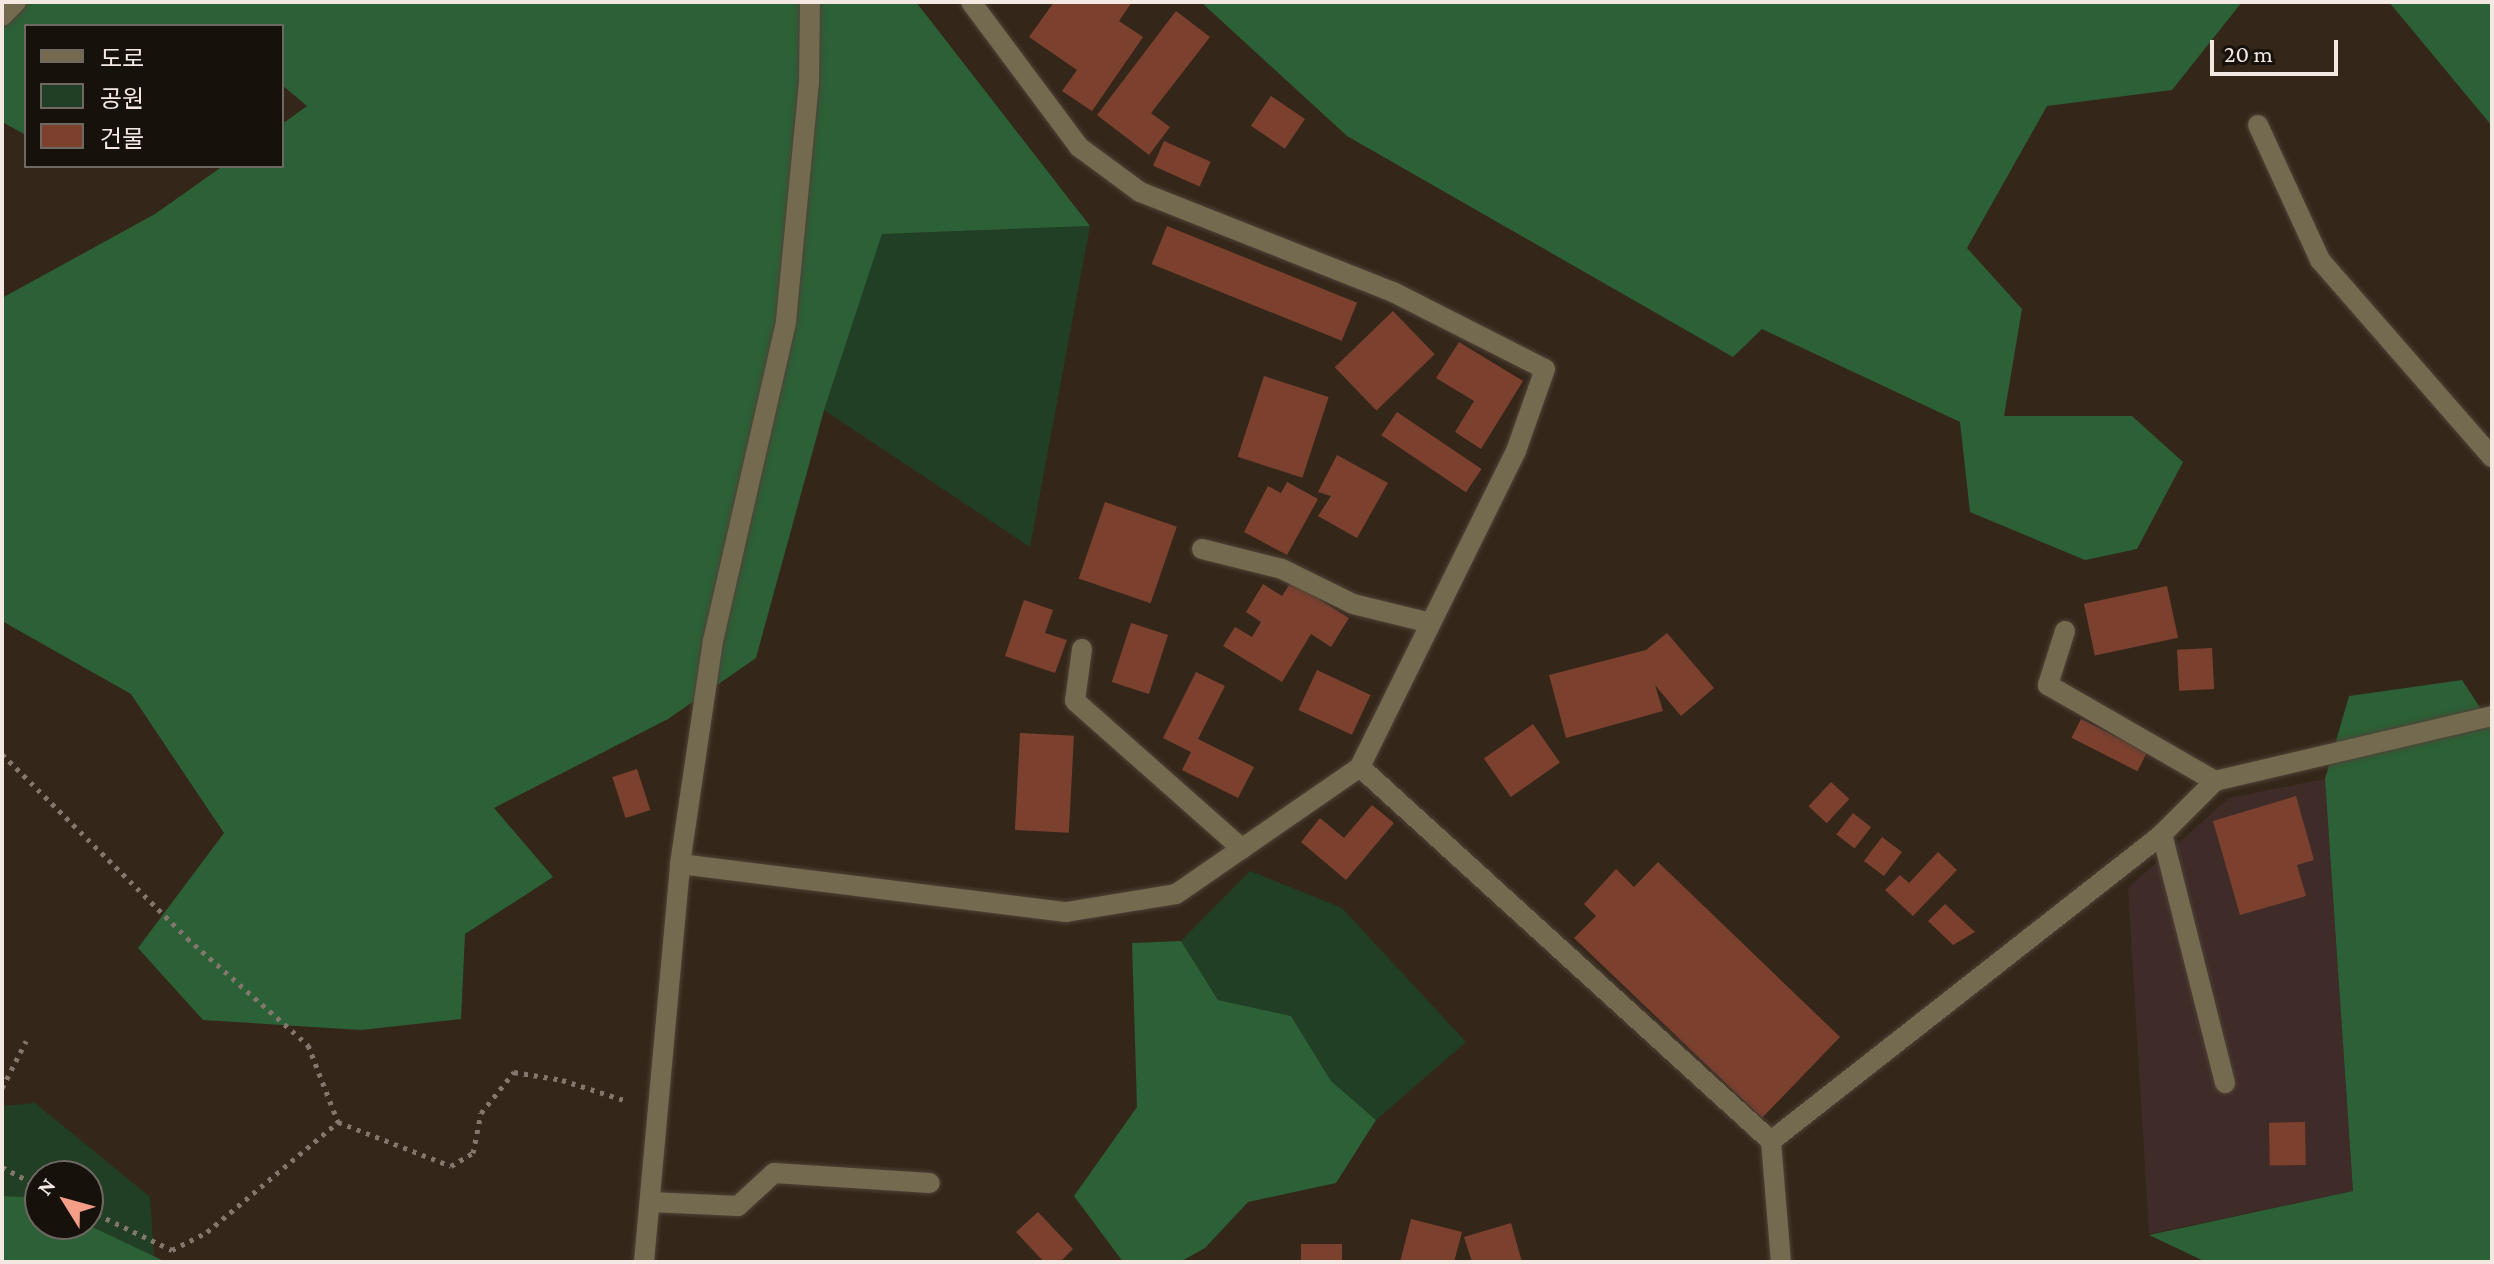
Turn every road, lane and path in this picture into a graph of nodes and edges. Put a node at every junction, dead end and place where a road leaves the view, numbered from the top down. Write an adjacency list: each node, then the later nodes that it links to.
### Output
1 (16, 2): 4 (street)
2 (810, 2): 17 (street)
3 (971, 2): 8 (street)
4 (2, 16)
5 (2258, 125): 6 (street)
6 (2492, 457)
7 (1202, 549): 8 (street)
8 (1431, 623): 13 (street)
9 (2065, 631): 14 (street)
10 (1082, 649): 16 (street)
11 (2492, 716): 14 (street)
12 (2, 754): 22 (path)
13 (1360, 767): 16 (street); 23 (street)
14 (2215, 781): 15 (street)
15 (2162, 834): 19 (street); 23 (street)
16 (1242, 849): 17 (street)
17 (680, 864): 21 (street)
18 (26, 1041): 20 (path)
19 (2225, 1083)
20 (2, 1088)
21 (658, 1111): 22 (path); 27 (street)
22 (338, 1122): 28 (path)
23 (1771, 1141): 30 (street)
24 (2, 1167): 25 (path)
25 (24, 1179)
26 (930, 1183): 27 (street)
27 (650, 1202): 29 (street)
28 (104, 1218)
29 (644, 1262)
30 (1781, 1262)

